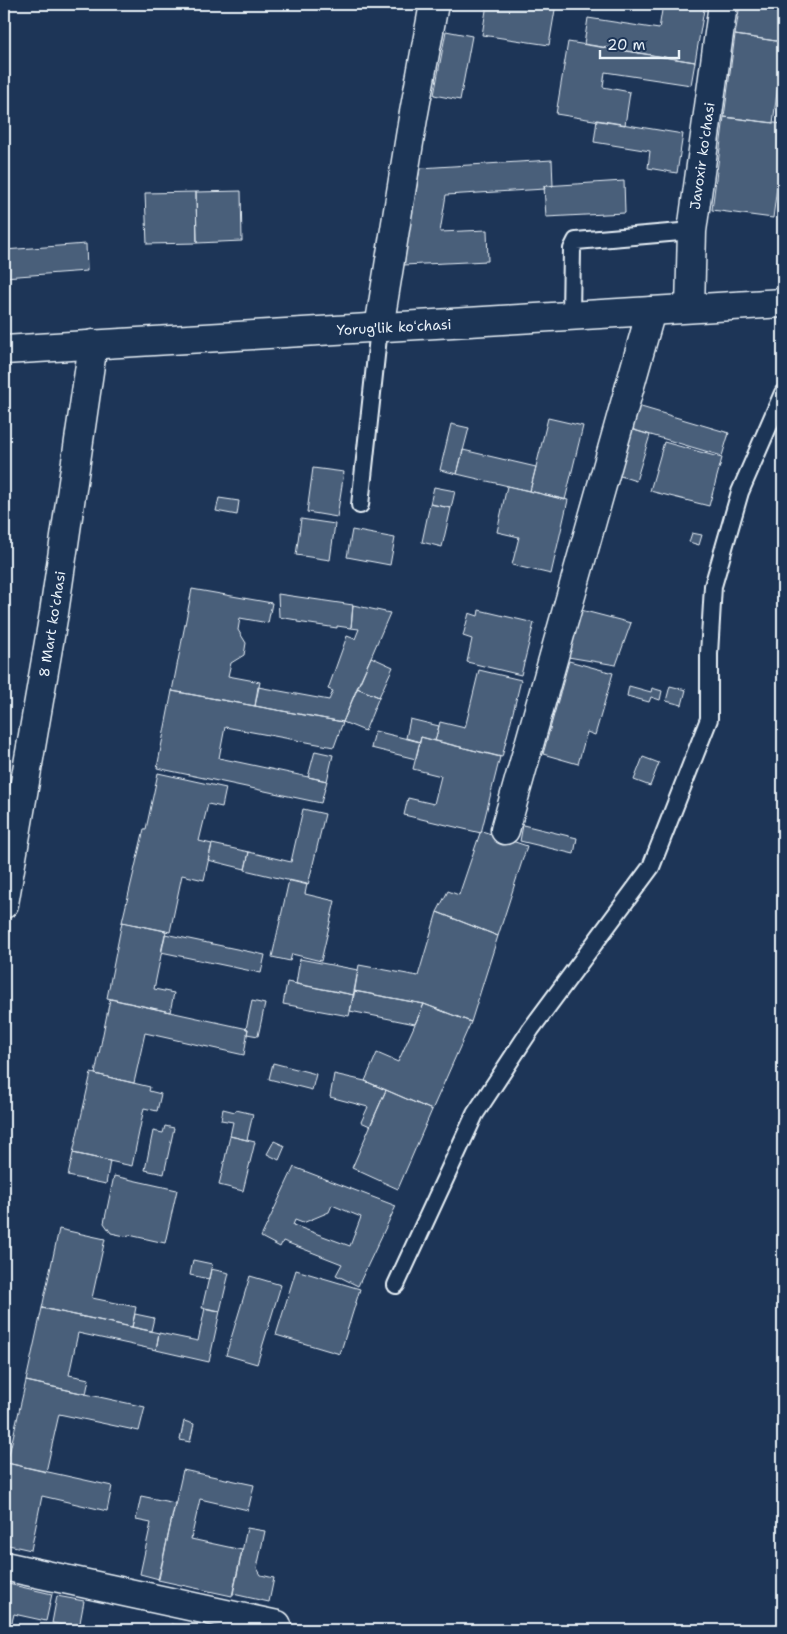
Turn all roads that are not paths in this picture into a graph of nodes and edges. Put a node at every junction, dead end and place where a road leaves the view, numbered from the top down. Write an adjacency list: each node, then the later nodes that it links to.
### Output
1 (434, 4): 8 (street)
2 (723, 4): 3 (street, Javoxir koʻchasi)
3 (692, 231): 5 (street, Javoxir koʻchasi); 7 (lane)
4 (783, 303): 5 (street, Yorug'lik koʻchasi)
5 (690, 308): 6 (street, Yorug'lik koʻchasi)
6 (652, 311): 7 (street, Yorug'lik koʻchasi); 13 (street)
7 (571, 316): 8 (street, Yorug'lik koʻchasi)
8 (379, 328): 9 (street, Yorug'lik koʻchasi); 12 (lane)
9 (93, 344): 10 (street, Yorug'lik koʻchasi); 14 (street, 8 Mart koʻchasi)
10 (4, 350)
11 (783, 393): 15 (lane)
12 (360, 505)
13 (505, 830)
14 (4, 904)
15 (396, 1285)
16 (4, 1566): 17 (street)
17 (277, 1625)

